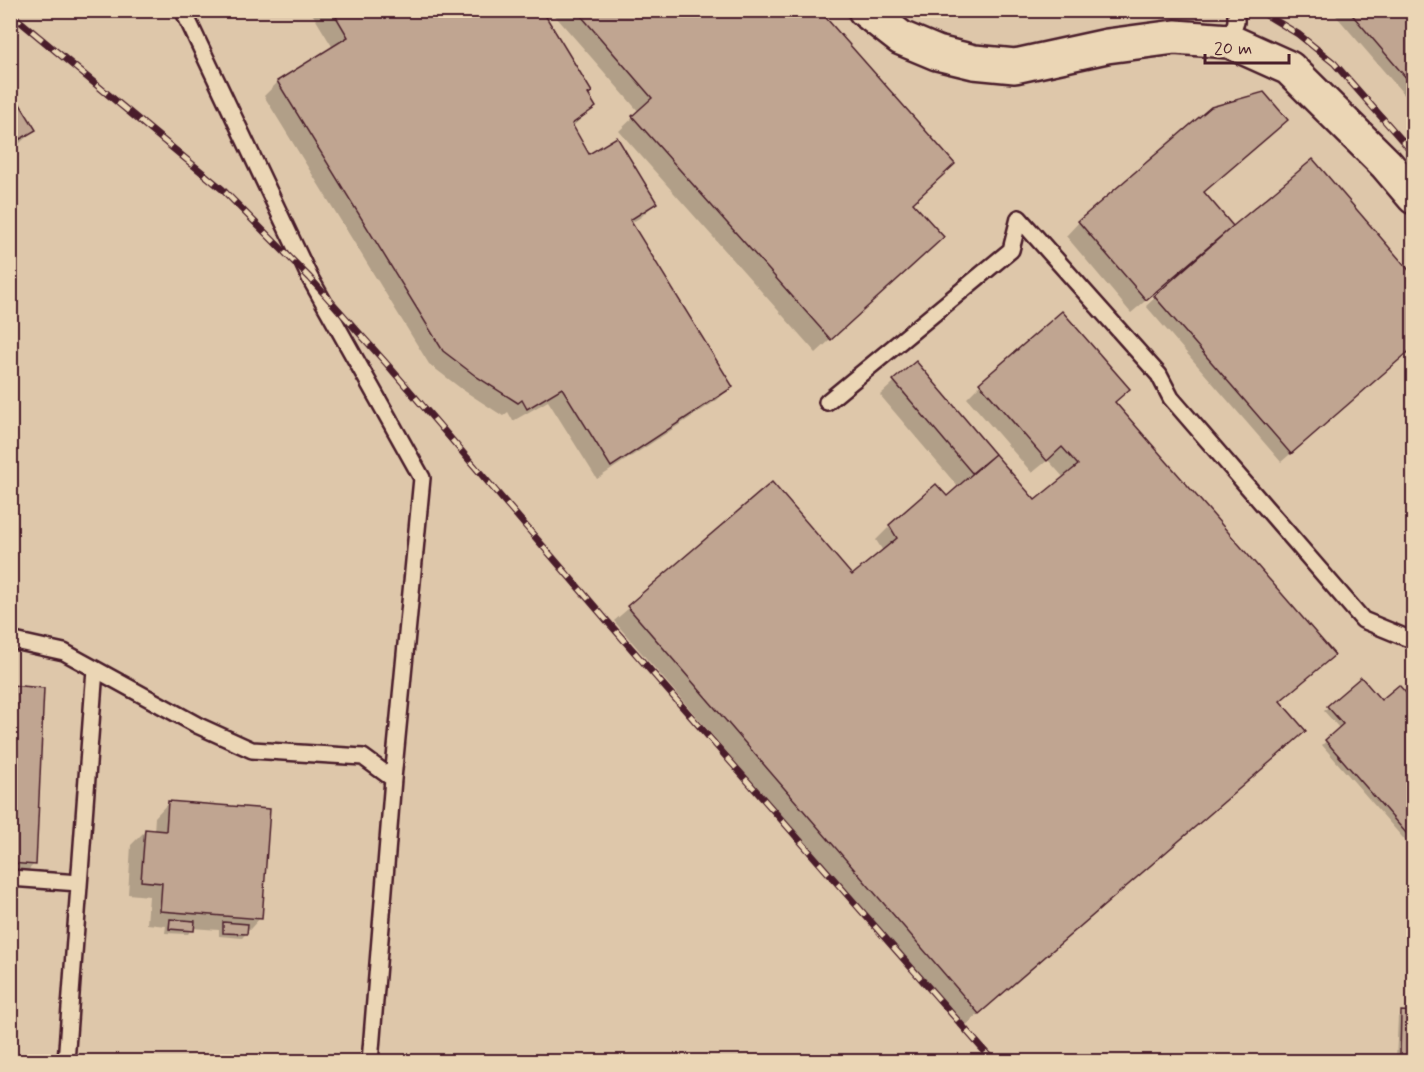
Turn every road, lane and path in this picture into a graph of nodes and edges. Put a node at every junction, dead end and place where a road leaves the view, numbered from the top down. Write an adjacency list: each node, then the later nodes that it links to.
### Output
1 (183, 10): 9 (lane)
2 (865, 10): 3 (street)
3 (1232, 26): 4 (street)
4 (1413, 197)
5 (827, 402): 7 (lane)
6 (10, 640): 8 (lane)
7 (1413, 641)
8 (95, 669): 9 (lane); 11 (lane)
9 (393, 778): 13 (lane)
10 (10, 878): 11 (lane)
11 (79, 883): 12 (lane)
12 (66, 1062)
13 (370, 1062)

